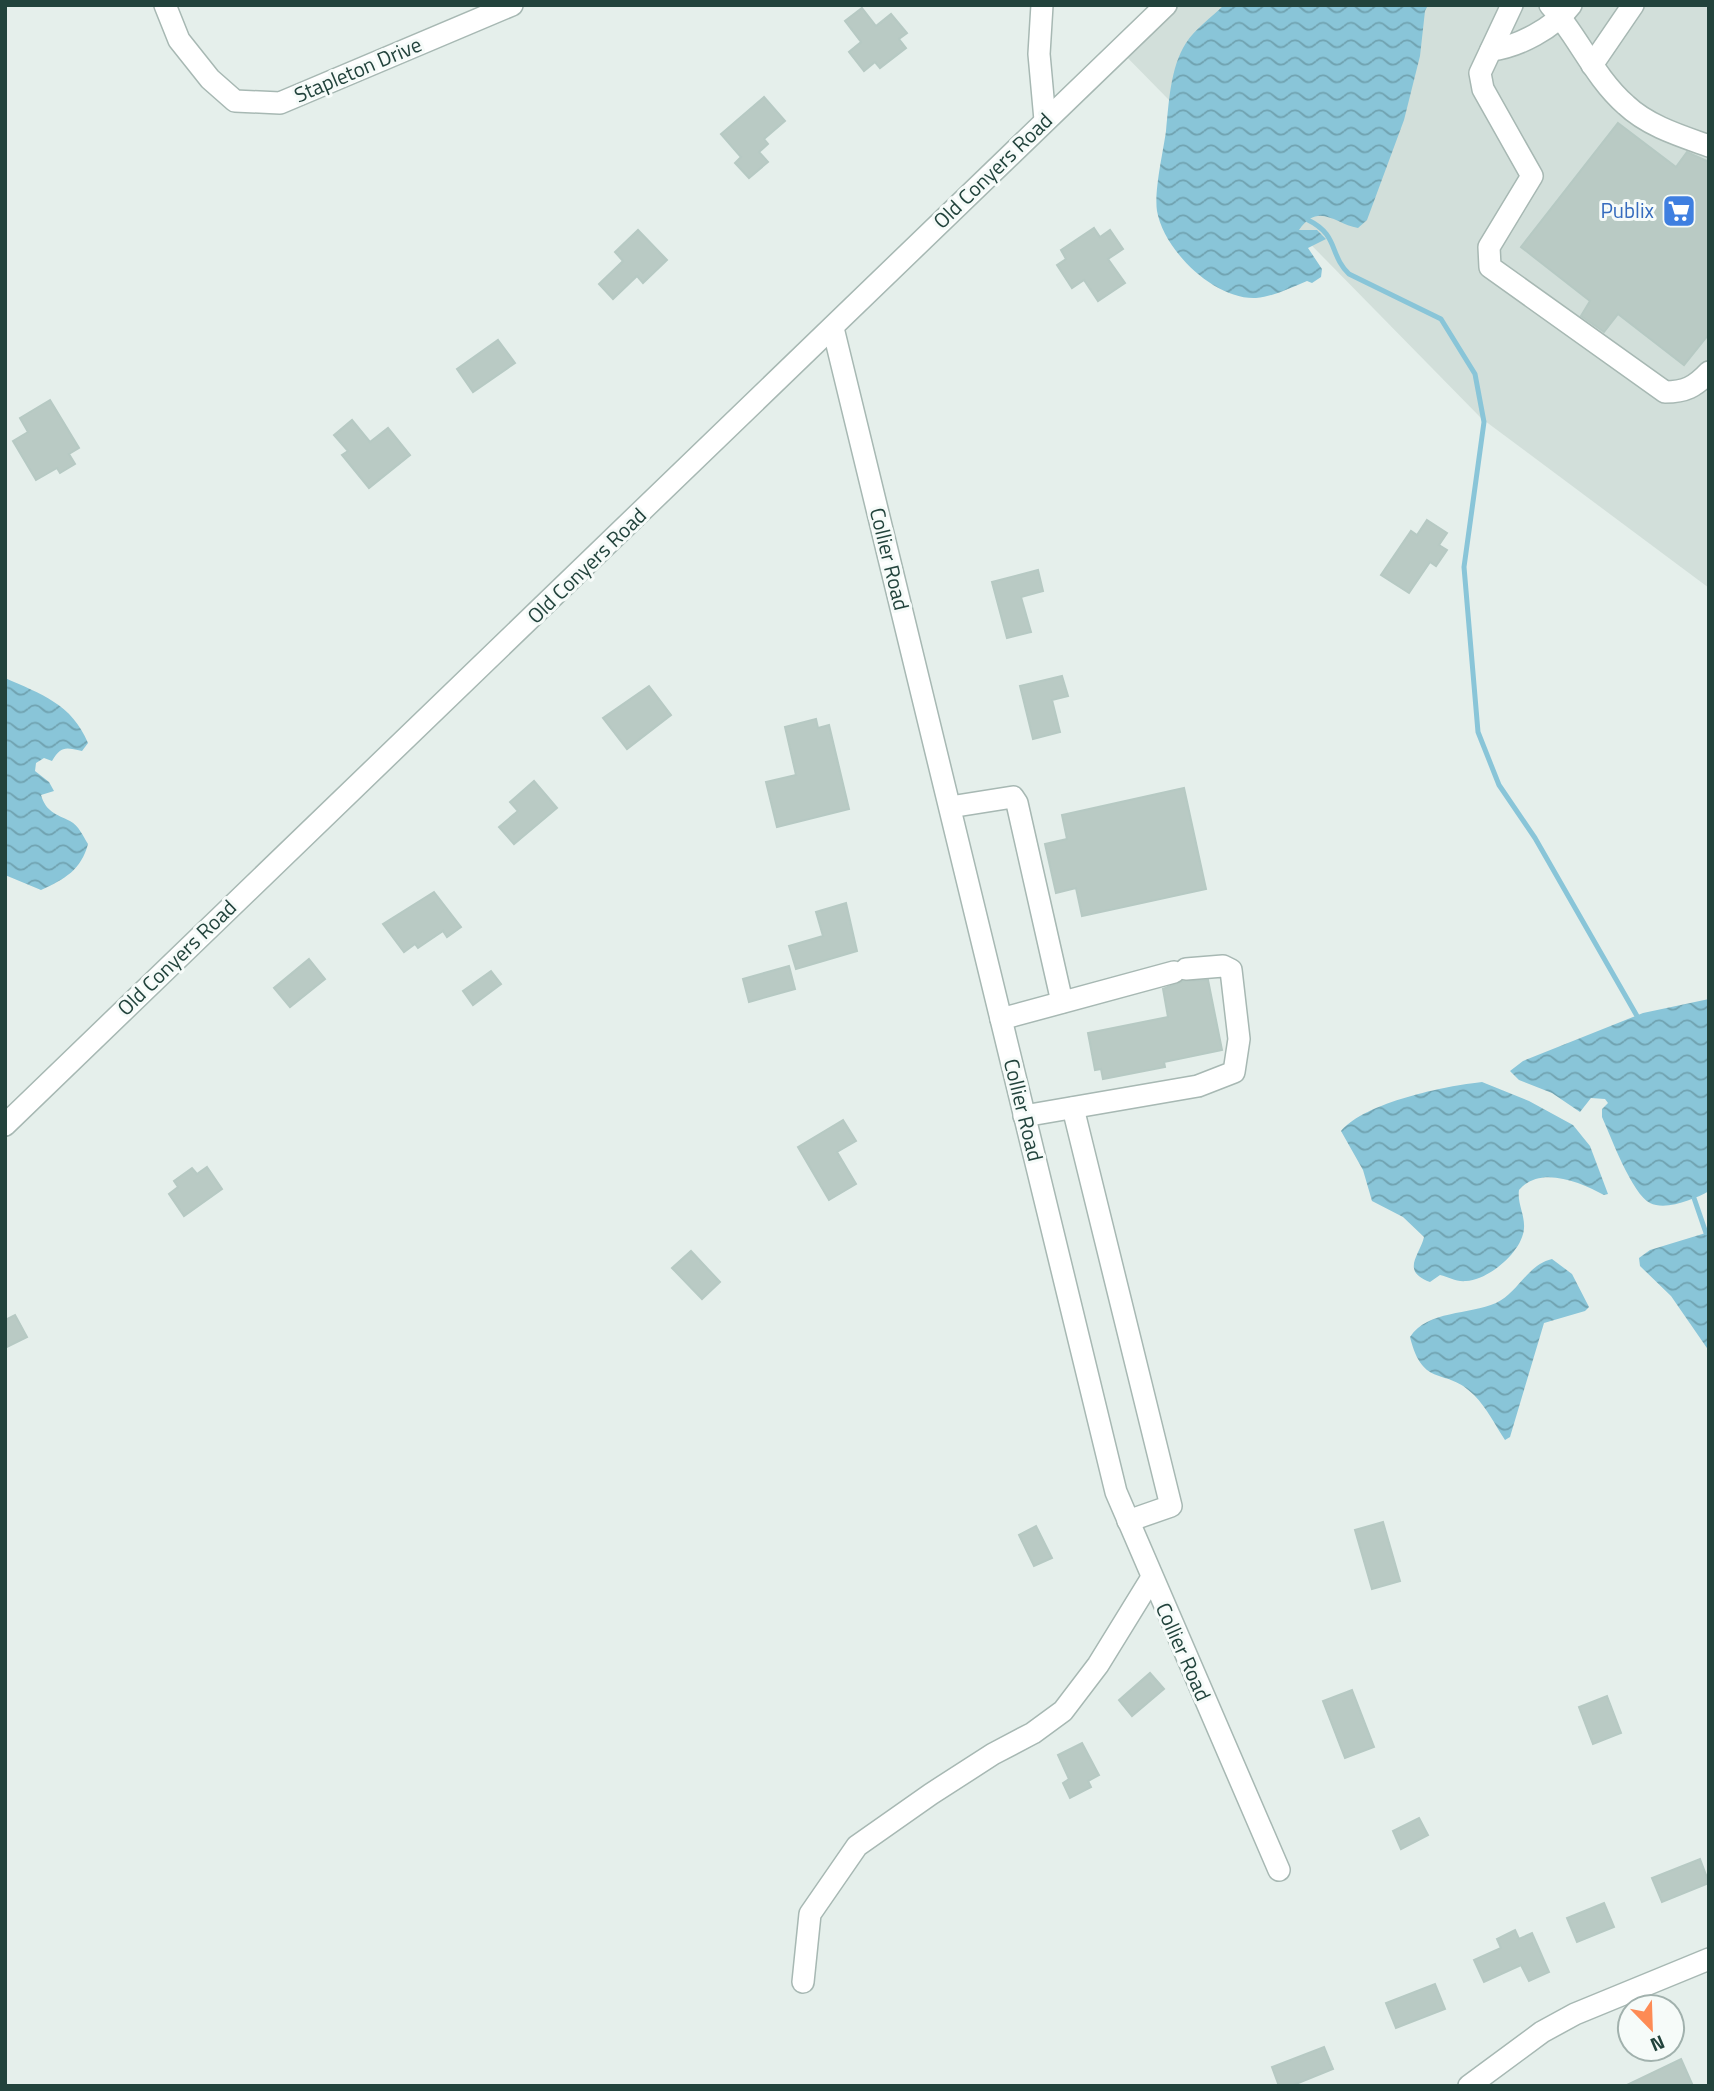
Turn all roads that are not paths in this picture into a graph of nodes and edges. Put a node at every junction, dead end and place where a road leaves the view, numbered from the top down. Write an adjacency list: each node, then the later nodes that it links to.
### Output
1 (165, 5): 2 (street, Stapleton Drive)
2 (512, 5)
3 (1042, 5): 10 (street)
4 (1166, 5): 10 (street, Old Conyers Road)
5 (1512, 5): 8 (street)
6 (1633, 5): 9 (street)
7 (1561, 9): 8 (street); 9 (street)
8 (1491, 50): 13 (street)
9 (1592, 65): 11 (street)
10 (1045, 120): 12 (street, Old Conyers Road)
11 (1709, 146)
12 (833, 328): 14 (street, Collier Road); 19 (street, Old Conyers Road)
13 (1709, 372)
14 (950, 807): 15 (street); 16 (street, Collier Road)
15 (1062, 1002): 16 (street); 17 (street)
16 (1001, 1019): 18 (street, Collier Road)
17 (1073, 1108): 18 (street); 20 (street)
18 (1024, 1116): 20 (street, Collier Road)
19 (5, 1125)
20 (1128, 1521): 21 (street, Collier Road)
21 (1151, 1579): 22 (street, Collier Road); 24 (street)
22 (1279, 1870)
23 (1709, 1959): 25 (street)
24 (803, 1982)
25 (1469, 2086)

